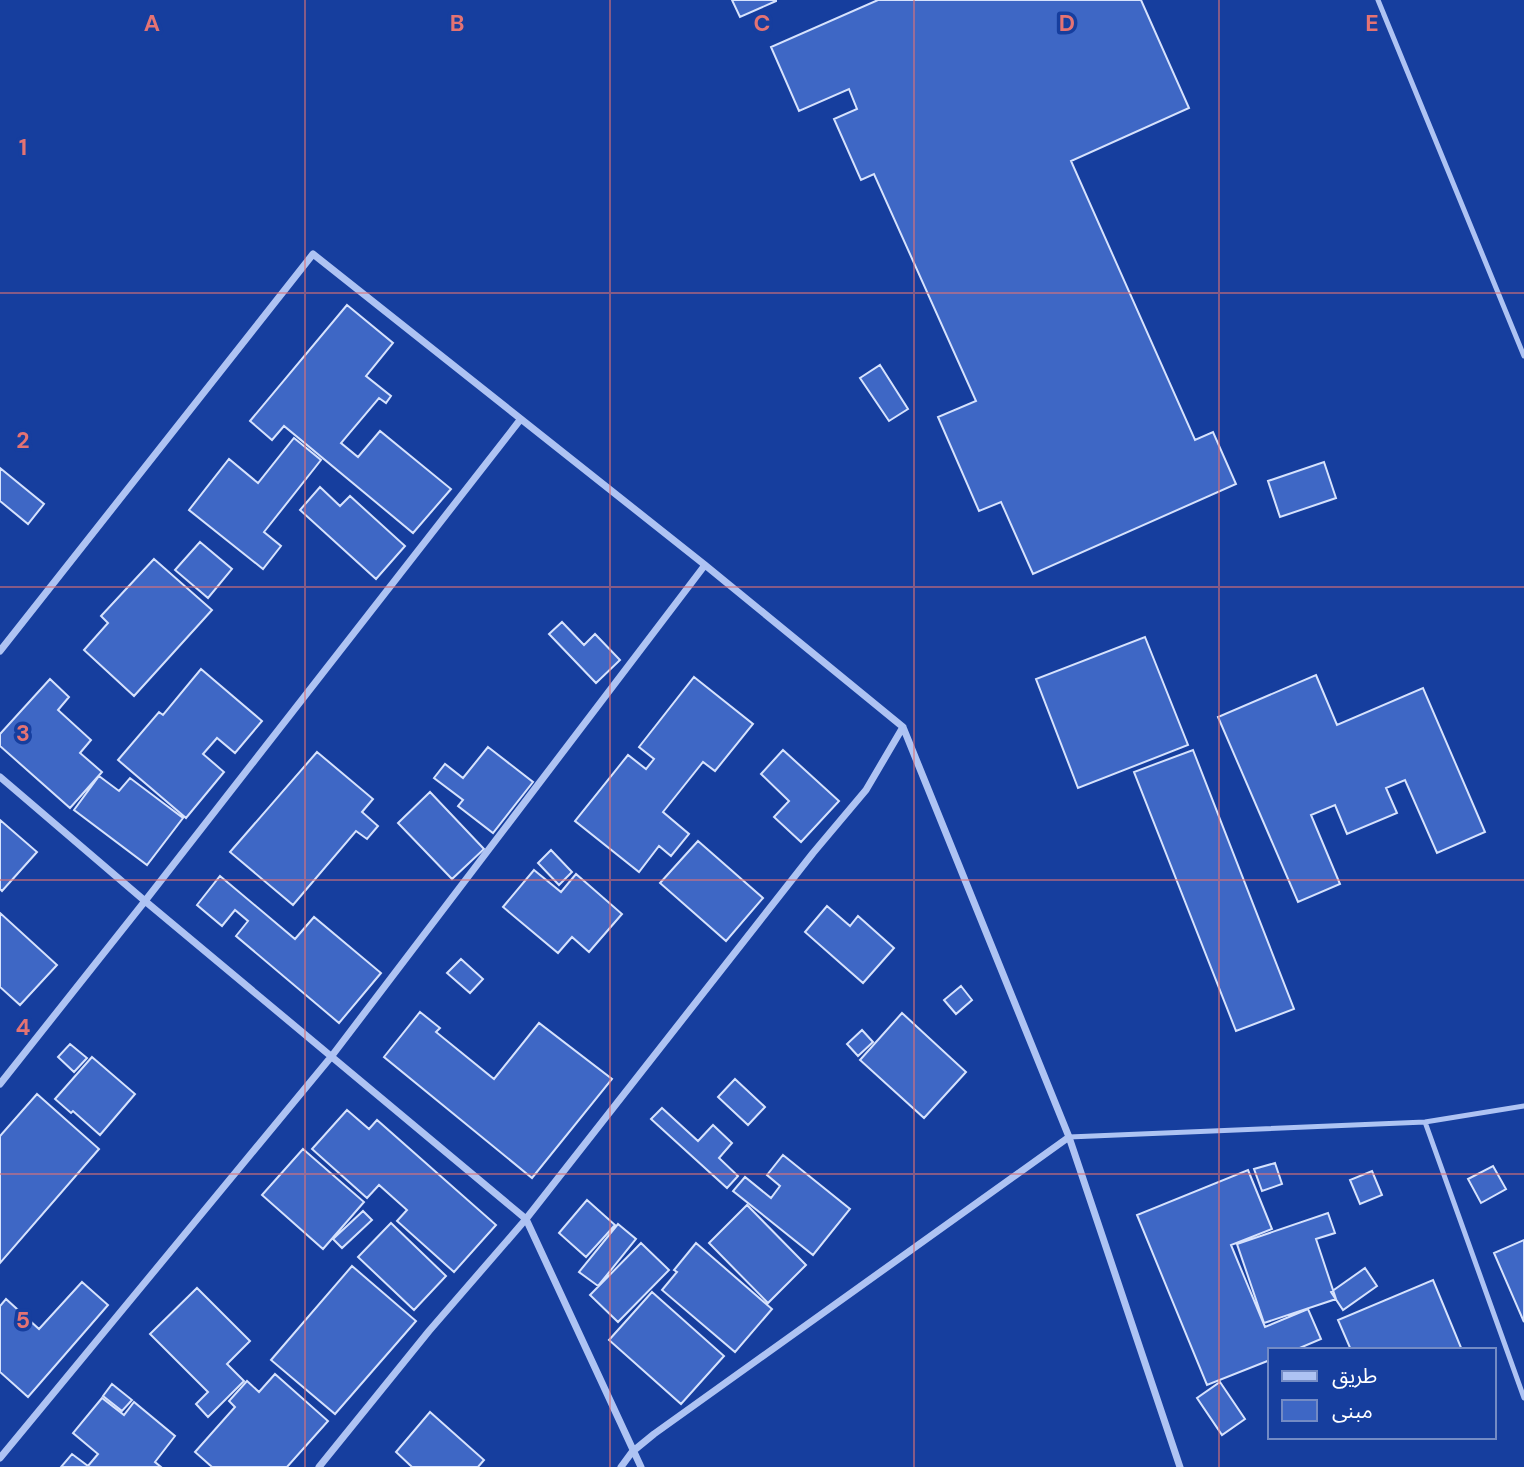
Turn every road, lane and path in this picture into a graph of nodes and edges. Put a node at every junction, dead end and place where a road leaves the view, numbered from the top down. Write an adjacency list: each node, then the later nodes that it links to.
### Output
1 (1378, 0): 2 (lane)
2 (1524, 356)
3 (520, 420): 4 (street); 5 (street); 8 (street)
4 (705, 565): 6 (street); 9 (street)
5 (0, 651)
6 (903, 727): 13 (street); 14 (street)
7 (0, 777): 8 (street)
8 (145, 901): 9 (street); 10 (street)
9 (331, 1057): 14 (street); 17 (street)
10 (0, 1084)
11 (1524, 1106): 12 (lane)
12 (1425, 1122): 13 (lane); 15 (lane)
13 (1069, 1137): 16 (street); 21 (street)
14 (526, 1219): 16 (street); 18 (street)
15 (1524, 1398)
16 (632, 1451): 19 (street); 20 (street)
17 (0, 1458)
18 (319, 1467)
19 (621, 1467)
20 (641, 1467)
21 (1180, 1467)

